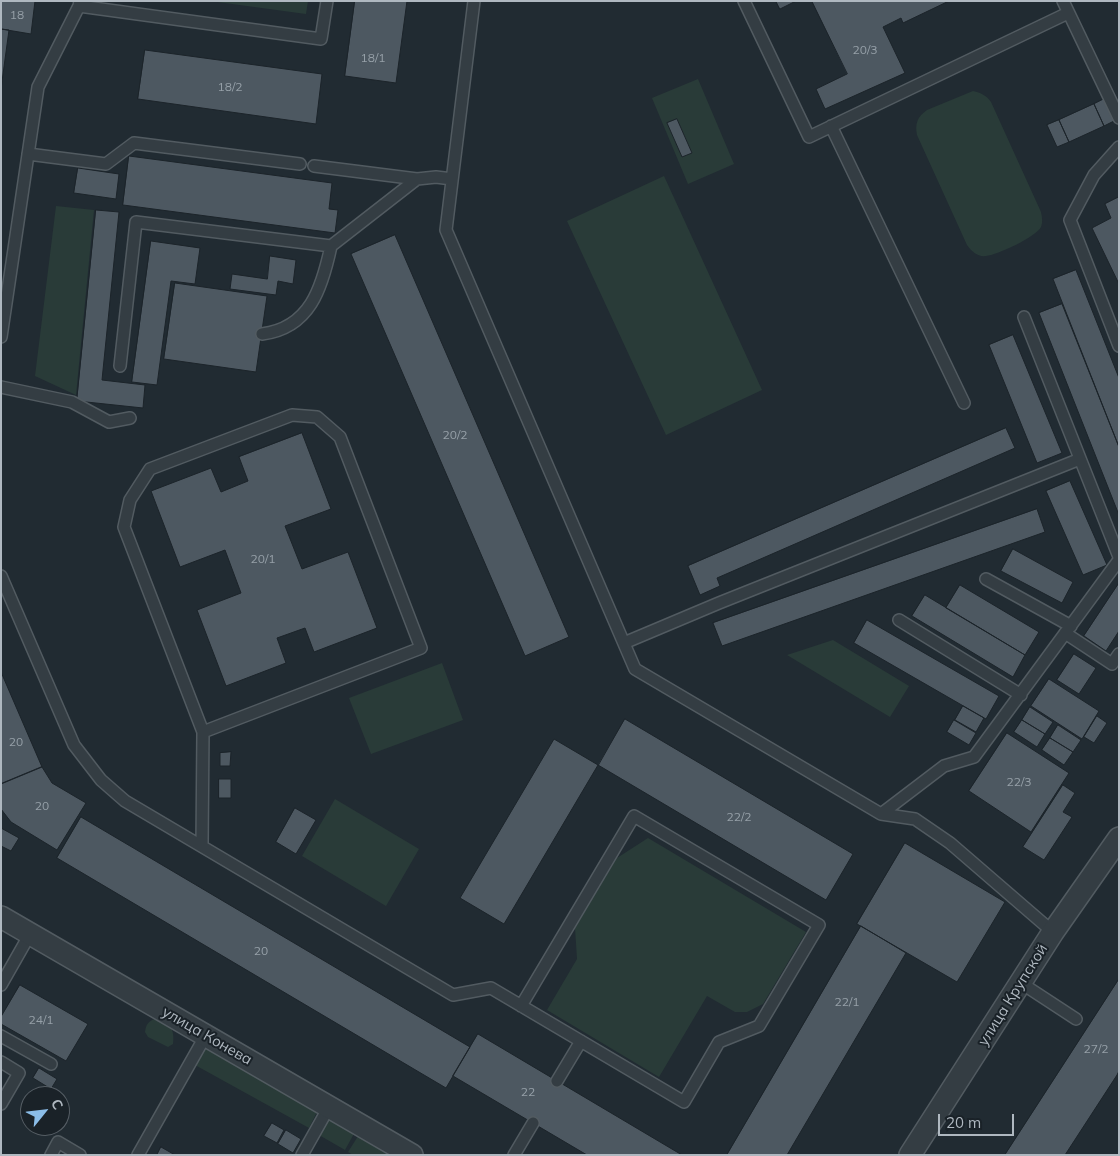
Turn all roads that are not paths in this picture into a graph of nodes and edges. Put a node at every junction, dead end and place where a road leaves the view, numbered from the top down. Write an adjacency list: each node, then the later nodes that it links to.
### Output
1 (327, 1): 5 (lane)
2 (474, 1): 13 (lane)
3 (744, 1): 8 (lane)
4 (1063, 1): 6 (lane)
5 (80, 4): 10 (lane)
6 (1068, 13): 7 (lane); 8 (lane)
7 (1119, 118)
8 (831, 126): 22 (lane)
9 (1119, 148): 19 (lane)
10 (28, 154): 11 (lane); 18 (lane)
11 (300, 164)
12 (314, 166): 14 (lane)
13 (452, 179): 14 (lane); 30 (lane)
14 (418, 180): 15 (lane)
15 (331, 246): 17 (lane); 20 (lane)
16 (1024, 316): 24 (lane)
17 (262, 334)
18 (1, 337)
19 (1119, 346)
20 (120, 366)
21 (1, 387): 23 (lane)
22 (964, 403)
23 (130, 418)
24 (1080, 459): 25 (lane); 30 (lane)
25 (1119, 559): 29 (lane)
26 (1, 576): 36 (lane)
27 (986, 580): 29 (lane)
28 (899, 620): 32 (lane)
29 (1068, 630): 31 (lane); 32 (lane)
30 (624, 643): 34 (lane)
31 (1119, 654)
32 (1021, 695): 34 (lane)
33 (203, 732): 33 (lane); 36 (lane)
34 (881, 814): 38 (lane)
35 (1119, 838): 38 (street, улица Крупской)
36 (202, 846): 43 (lane)
37 (1, 917): 39 (street, улица Конева)
38 (1053, 932): 41 (street, улица Крупской)
39 (30, 934): 40 (lane); 46 (street, улица Конева)
40 (5, 971): 42 (lane)
41 (1021, 983): 44 (lane); 60 (street, улица Крупской)
42 (1, 985)
43 (522, 1006): 47 (lane); 47 (lane)
44 (1076, 1019)
45 (1, 1036): 49 (lane)
46 (206, 1036): 52 (street, улица Конева); 56 (lane)
47 (581, 1041): 50 (lane)
48 (1, 1062): 51 (lane)
49 (51, 1064)
50 (557, 1081)
51 (1, 1104)
52 (330, 1107): 57 (lane); 58 (street, улица Конева)
53 (533, 1123): 59 (lane)
54 (50, 1155): 55 (lane)
55 (80, 1155)
56 (138, 1155)
57 (302, 1155)
58 (412, 1155)
59 (514, 1155)
60 (910, 1155)

